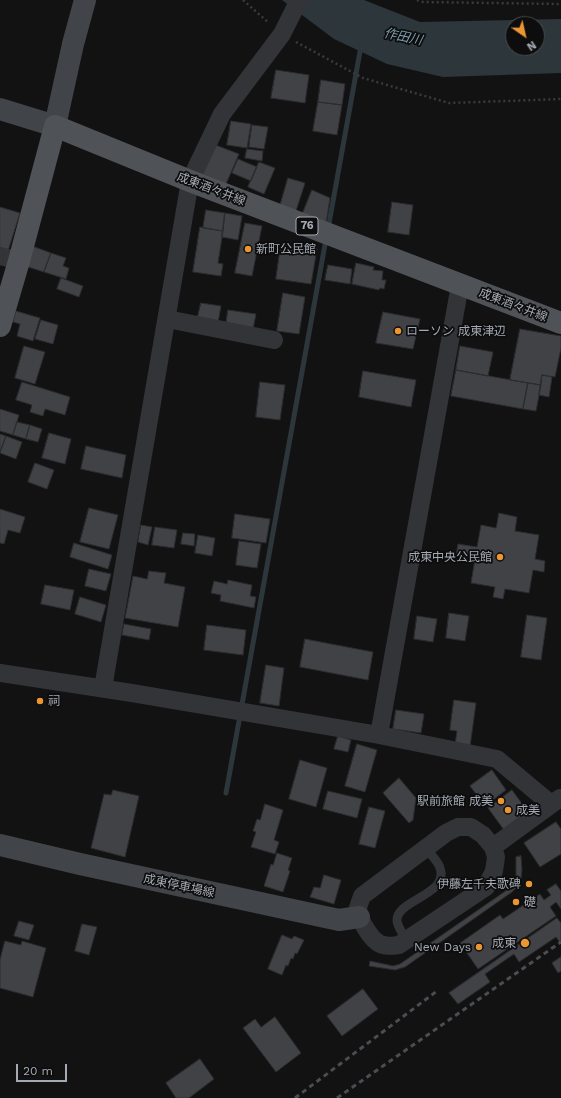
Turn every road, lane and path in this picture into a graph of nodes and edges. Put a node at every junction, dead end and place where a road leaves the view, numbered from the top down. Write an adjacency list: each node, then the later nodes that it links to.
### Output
1 (86, 0): 9 (main road)
2 (243, 0): 6 (path)
3 (299, 0): 6 (street)
4 (417, 0): 5 (path)
5 (561, 4)
6 (282, 34): 7 (path); 10 (street)
7 (561, 99)
8 (0, 109): 9 (main road)
9 (55, 126): 10 (main road, 成東酒々井線 / 76); 11 (main road)
10 (190, 182): 12 (main road, 成東酒々井線 / 76); 13 (street)
11 (9, 259): 15 (main road)
12 (460, 285): 14 (main road, 成東酒々井線 / 76); 19 (street)
13 (167, 319): 16 (street); 18 (street)
14 (561, 323)
15 (0, 326)
16 (274, 340)
17 (0, 673): 18 (street)
18 (103, 688): 19 (street)
19 (379, 735): 20 (street)
20 (556, 801): 22 (street)
21 (0, 844): 24 (main road, 成東停車場線)
22 (493, 847): 23 (street); 25 (street)
23 (426, 848): 24 (street); 25 (lane)
24 (360, 917): 25 (street)
25 (407, 940)

